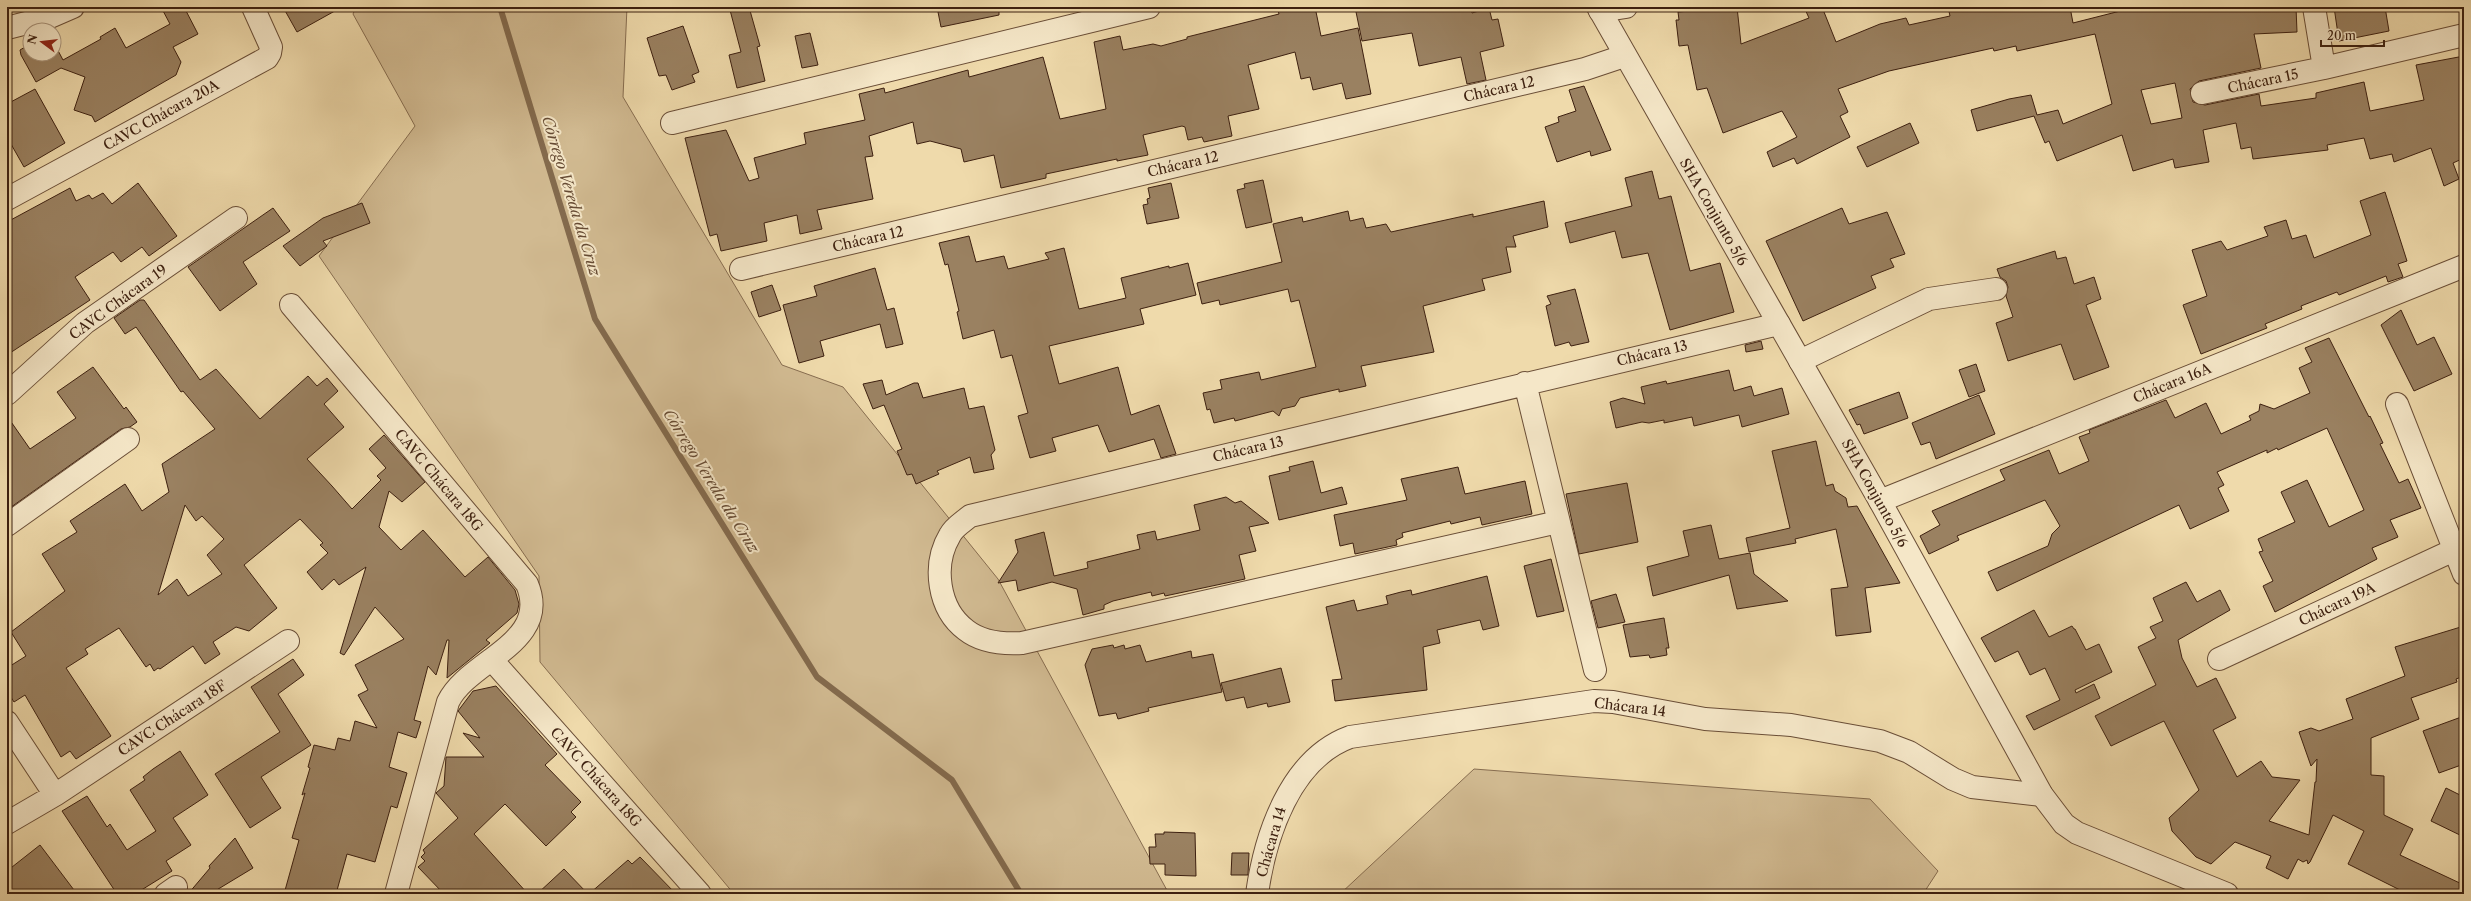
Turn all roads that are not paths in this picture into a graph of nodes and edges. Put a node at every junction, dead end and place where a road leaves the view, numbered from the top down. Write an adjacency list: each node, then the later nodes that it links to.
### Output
1 (73, 7): 7 (street)
2 (253, 7): 13 (street, CAVC Chácara 20A)
3 (1149, 7): 12 (street)
4 (1626, 7): 6 (street)
5 (2314, 7): 10 (street)
6 (1599, 9): 9 (street, SHA Conjunto 5/6)
7 (7, 28)
8 (2464, 35): 10 (street, Chácara 15)
9 (1624, 56): 16 (street, Chácara 12); 19 (street, SHA Conjunto 5/6)
10 (2324, 68): 11 (street, Chácara 15)
11 (2202, 93)
12 (672, 122)
13 (7, 199)
14 (236, 218): 22 (street, CAVC Chácara 19)
15 (2464, 266): 25 (street, Chácara 16A)
16 (741, 269)
17 (1996, 289): 20 (street)
18 (291, 305): 32 (street, CAVC Chácara 18G)
19 (1779, 324): 20 (street, SHA Conjunto 5/6); 21 (street, Chácara 13)
20 (1800, 361): 25 (street, SHA Conjunto 5/6)
21 (1525, 383): 26 (street); 26 (street, Chácara 13)
22 (7, 394)
23 (2397, 404): 28 (street)
24 (128, 439): 27 (street)
25 (1880, 501): 36 (street, SHA Conjunto 5/6)
26 (1558, 522): 33 (street)
27 (7, 525)
28 (2456, 549): 29 (street); 31 (street, Chácara 19A)
29 (2464, 574)
30 (288, 641): 35 (street, CAVC Chácara 18F)
31 (2219, 659)
32 (492, 660): 39 (street, CAVC Chácara 18G); 40 (street, CAVC Chácara 18G)
33 (1595, 670)
34 (7, 722): 35 (street)
35 (55, 795): 37 (street, CAVC Chácara 18F)
36 (2042, 795): 38 (street, SHA Conjunto 5/6); 41 (street, Chácara 14)
37 (7, 823)
38 (2202, 889): 42 (street, SHA Conjunto 5/6)
39 (396, 894)
40 (700, 894)
41 (1257, 894)
42 (2227, 894)

